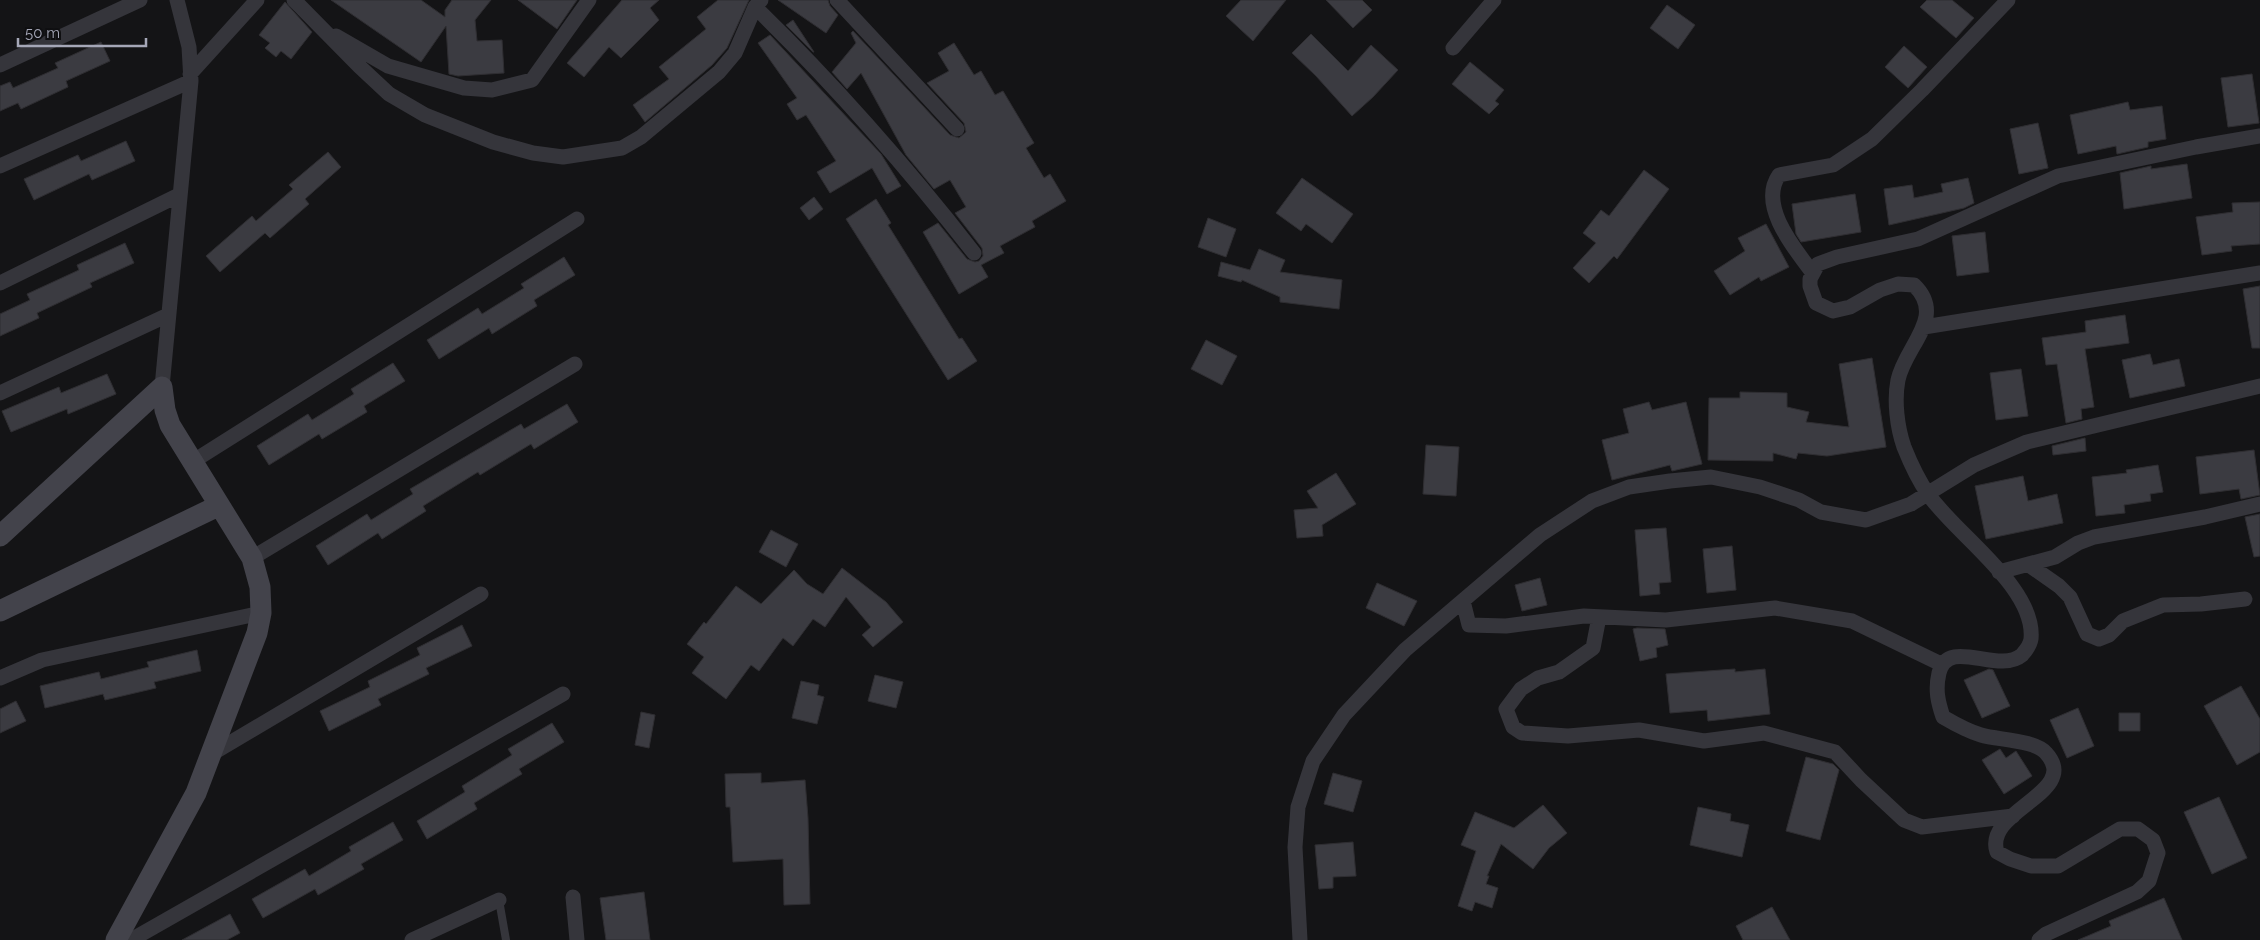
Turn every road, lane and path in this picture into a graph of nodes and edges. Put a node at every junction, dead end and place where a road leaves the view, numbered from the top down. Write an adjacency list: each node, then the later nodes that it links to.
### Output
1 (140, 0): 12 (street)
2 (177, 0): 13 (street)
3 (257, 0): 13 (street)
4 (294, 0): 10 (street)
5 (589, 0): 10 (street)
6 (837, 0): 14 (street)
7 (1494, 0): 11 (street)
8 (2008, 0): 20 (street)
9 (758, 3): 10 (street); 19 (street)
10 (320, 26)
11 (1453, 48)
12 (0, 65)
13 (190, 78): 16 (street); 17 (street)
14 (956, 129)
15 (2260, 136): 20 (street)
16 (0, 166)
17 (180, 195): 22 (street); 23 (street)
18 (577, 219): 29 (street)
19 (974, 253)
20 (1812, 272): 24 (street)
21 (2260, 273): 24 (street)
22 (0, 283)
23 (168, 315): 27 (street); 28 (street)
24 (1924, 327): 30 (street)
25 (576, 364): 34 (street)
26 (2260, 386): 30 (street)
27 (162, 387): 29 (main road); 33 (main road)
28 (0, 393)
29 (192, 462): 32 (main road)
30 (1928, 494): 36 (street); 39 (street)
31 (2260, 504): 35 (street)
32 (218, 506): 34 (main road); 40 (main road)
33 (0, 536)
34 (252, 558): 41 (main road)
35 (2029, 565): 36 (street); 38 (street)
36 (1999, 572): 43 (street)
37 (481, 594): 46 (street)
38 (2245, 600)
39 (1463, 601): 42 (street); 55 (street)
40 (0, 611)
41 (261, 613): 44 (street); 46 (main road)
42 (1599, 617): 43 (street); 47 (street)
43 (1941, 664): 47 (street)
44 (0, 678)
45 (563, 694): 51 (street)
46 (213, 753): 50 (main road)
47 (2013, 816): 56 (street)
48 (573, 897): 54 (street)
49 (499, 900): 52 (street); 53 (lane)
50 (116, 940)
51 (131, 940)
52 (412, 940)
53 (506, 940)
54 (577, 940)
55 (1300, 940)
56 (2039, 940)

